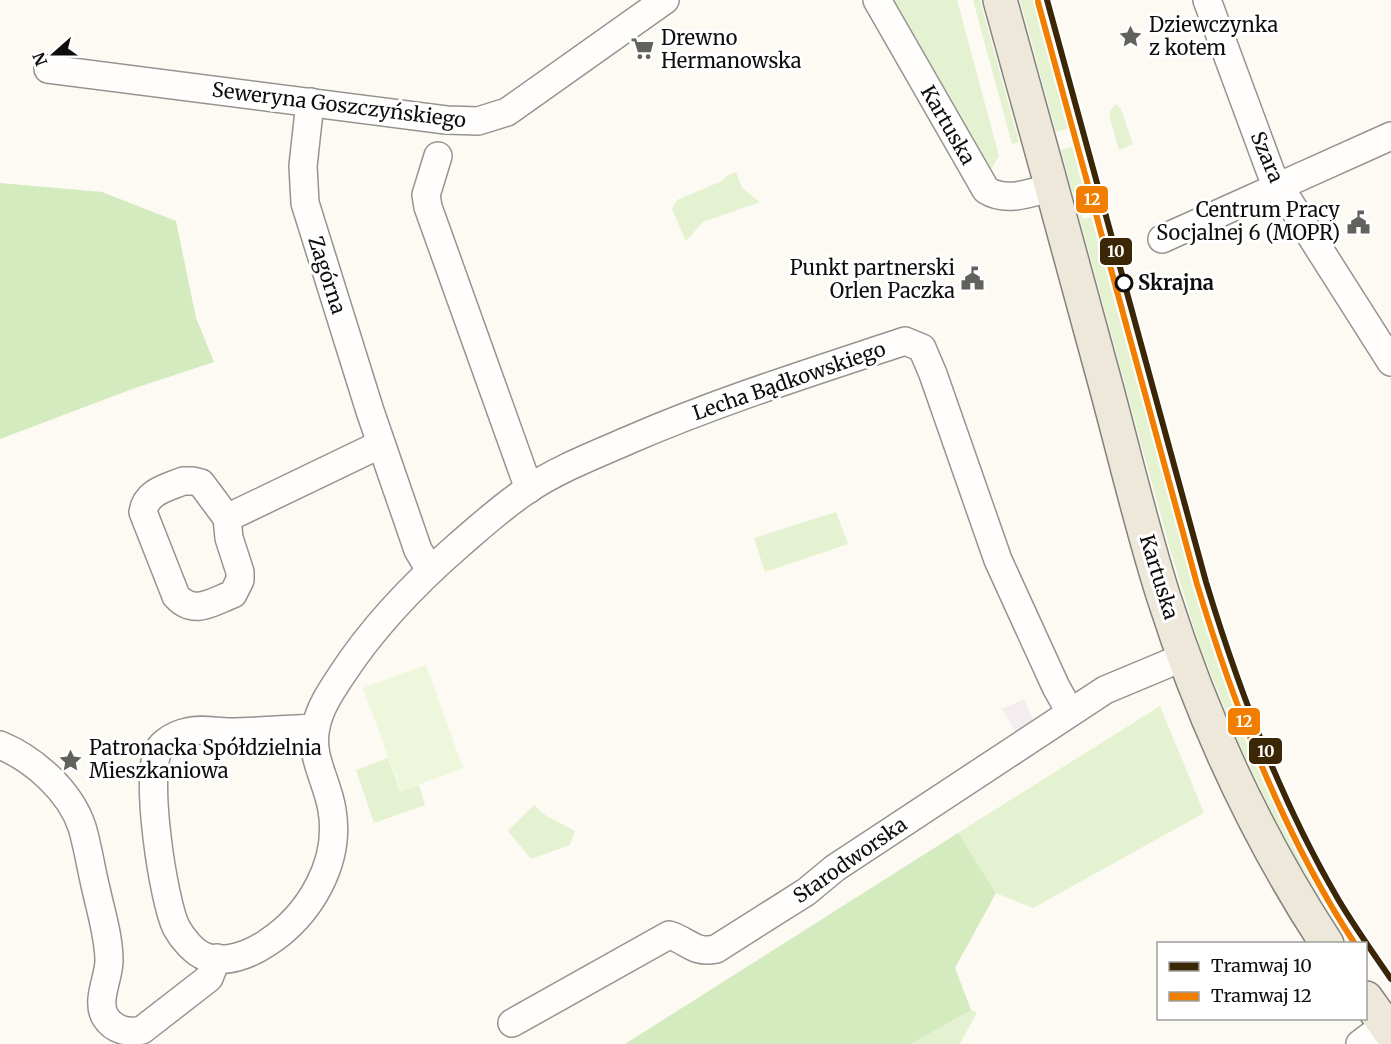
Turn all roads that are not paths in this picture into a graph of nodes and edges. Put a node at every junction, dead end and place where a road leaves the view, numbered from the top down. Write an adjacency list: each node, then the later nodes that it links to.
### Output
1 (665, 0): 6 (street, Seweryna Goszczyńskiego)
2 (876, 0): 9 (street, Kartuska)
3 (1000, 0): 9 (main road, Kartuska)
4 (1207, 0): 10 (street, Szara)
5 (48, 69): 6 (street, Seweryna Goszczyńskiego)
6 (310, 102): 13 (street, Zagórna)
7 (1391, 136): 10 (street)
8 (438, 156): 14 (street)
9 (1052, 187): 17 (main road, Kartuska)
10 (1279, 187): 11 (street); 12 (street, Szara)
11 (1162, 239)
12 (1391, 362)
13 (381, 444): 15 (street); 16 (street, Zagórna)
14 (529, 489): 16 (street, Lecha Bądkowskiego); 18 (street, Lecha Bądkowskiego)
15 (227, 518): 15 (street)
16 (430, 570): 19 (street, Lecha Bądkowskiego)
17 (1184, 657): 18 (street, Starodworska); 21 (main road, Kartuska)
18 (1070, 712): 24 (street, Starodworska)
19 (315, 728): 22 (street, Lecha Bądkowskiego); 22 (street)
20 (0, 745): 22 (street)
21 (1327, 942)
22 (217, 958)
23 (1367, 1003): 25 (main road)
24 (512, 1023)
25 (1379, 1034)

